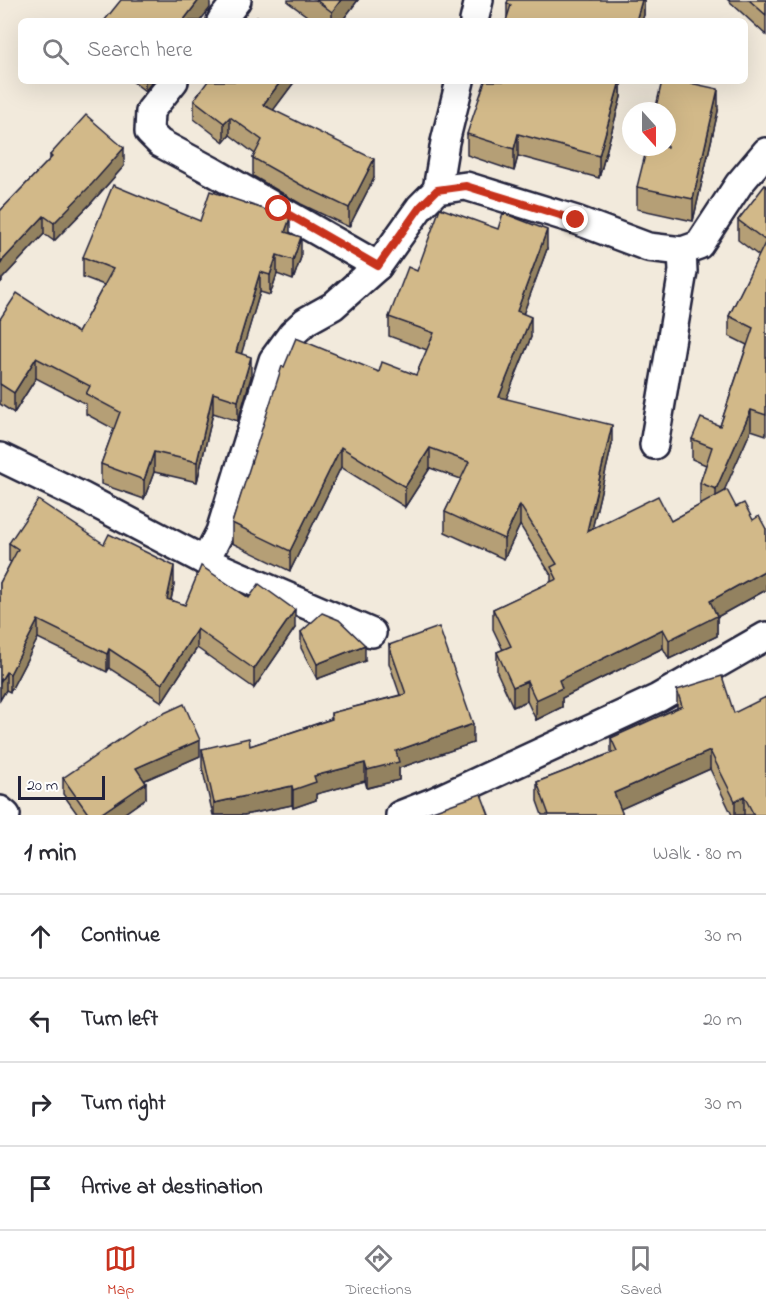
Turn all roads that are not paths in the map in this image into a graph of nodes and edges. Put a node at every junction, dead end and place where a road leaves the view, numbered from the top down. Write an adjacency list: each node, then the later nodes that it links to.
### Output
1 (237, 0): 3 (street)
2 (479, 0): 4 (street)
3 (223, 18)
4 (475, 18)
5 (172, 84): 10 (street)
6 (459, 84): 8 (street)
7 (766, 152): 9 (street)
8 (437, 190): 9 (street); 10 (street)
9 (682, 251): 11 (street)
10 (378, 266): 13 (street)
11 (654, 445)
12 (0, 457): 13 (street)
13 (205, 561): 14 (street)
14 (372, 633)
15 (766, 636): 18 (street)
16 (0, 810): 17 (street)
17 (6, 815)
18 (400, 815)

